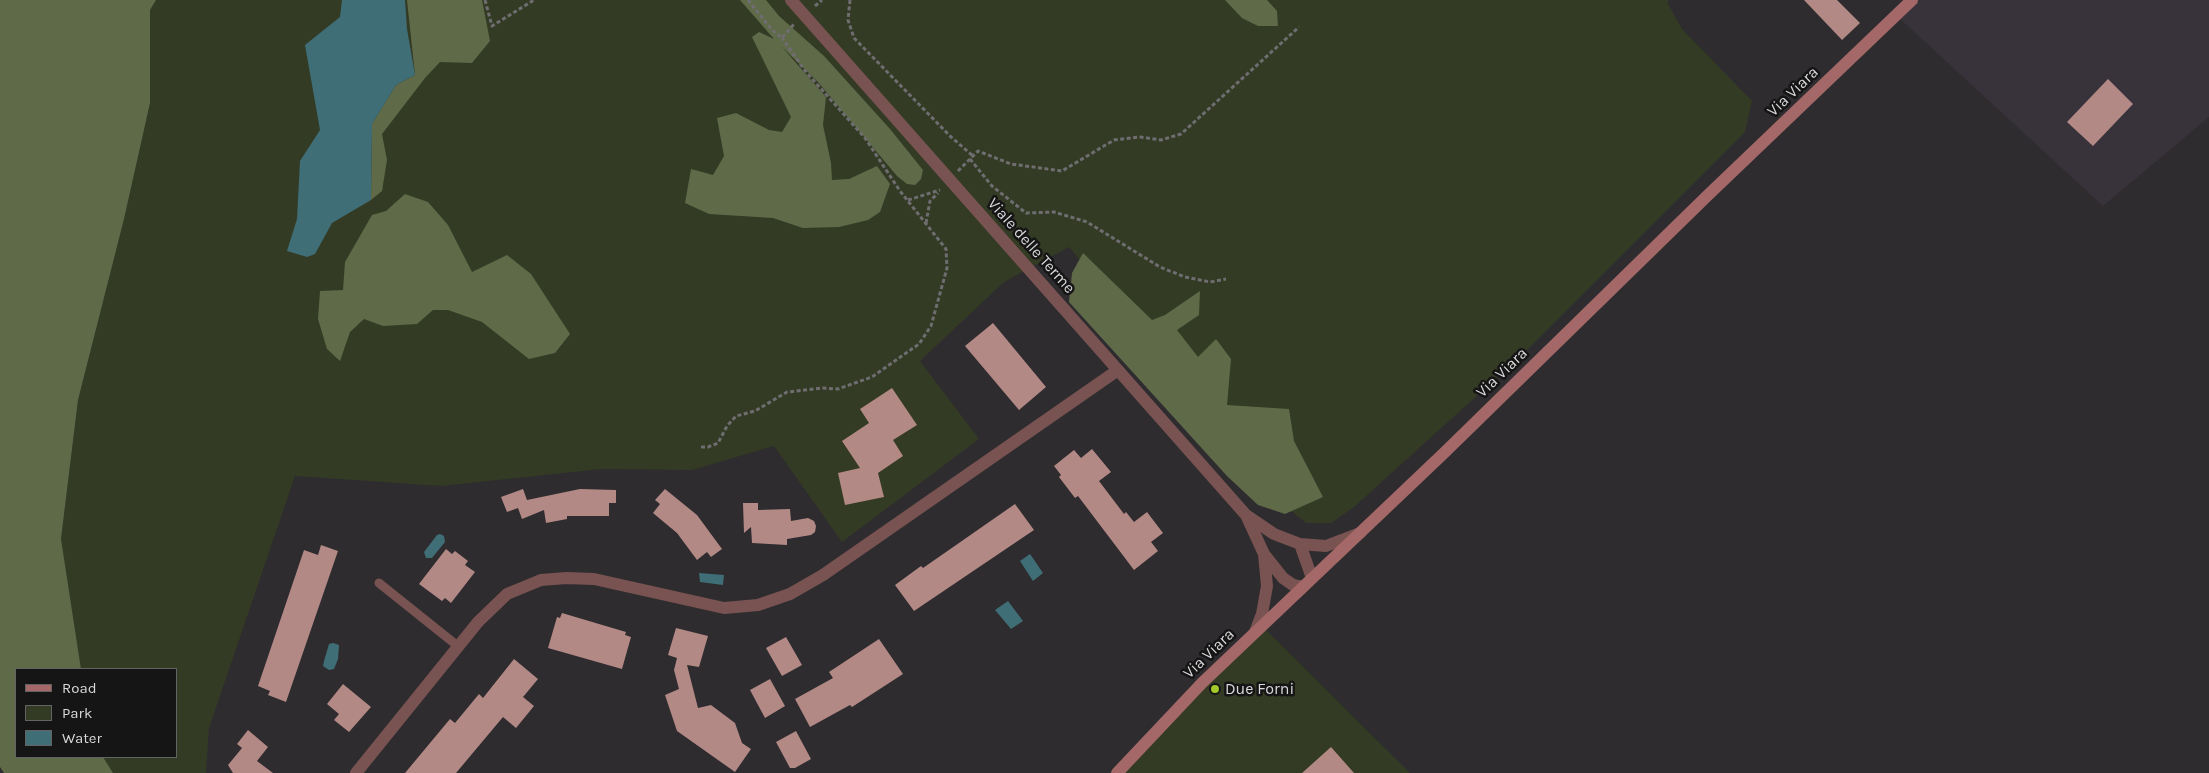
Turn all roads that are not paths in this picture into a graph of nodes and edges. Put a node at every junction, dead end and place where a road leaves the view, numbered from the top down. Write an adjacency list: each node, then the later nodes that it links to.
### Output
1 (791, 0): 3 (street, Viale delle Terme)
2 (1912, 0): 5 (main road, Via Viara)
3 (1118, 370): 4 (street, Viale delle Terme); 11 (street)
4 (1246, 515): 6 (street, Viale delle Terme); 7 (street, Viale delle Terme)
5 (1360, 533): 6 (street, Viale delle Terme); 8 (main road, Via Viara)
6 (1300, 544): 8 (street)
7 (1264, 554): 8 (street, Viale delle Terme); 10 (street, Viale delle Terme)
8 (1308, 582): 10 (main road, Via Viara)
9 (379, 583): 11 (lane)
10 (1255, 632): 13 (main road, Via Viara)
11 (459, 647): 12 (street)
12 (356, 773)
13 (1117, 773)

